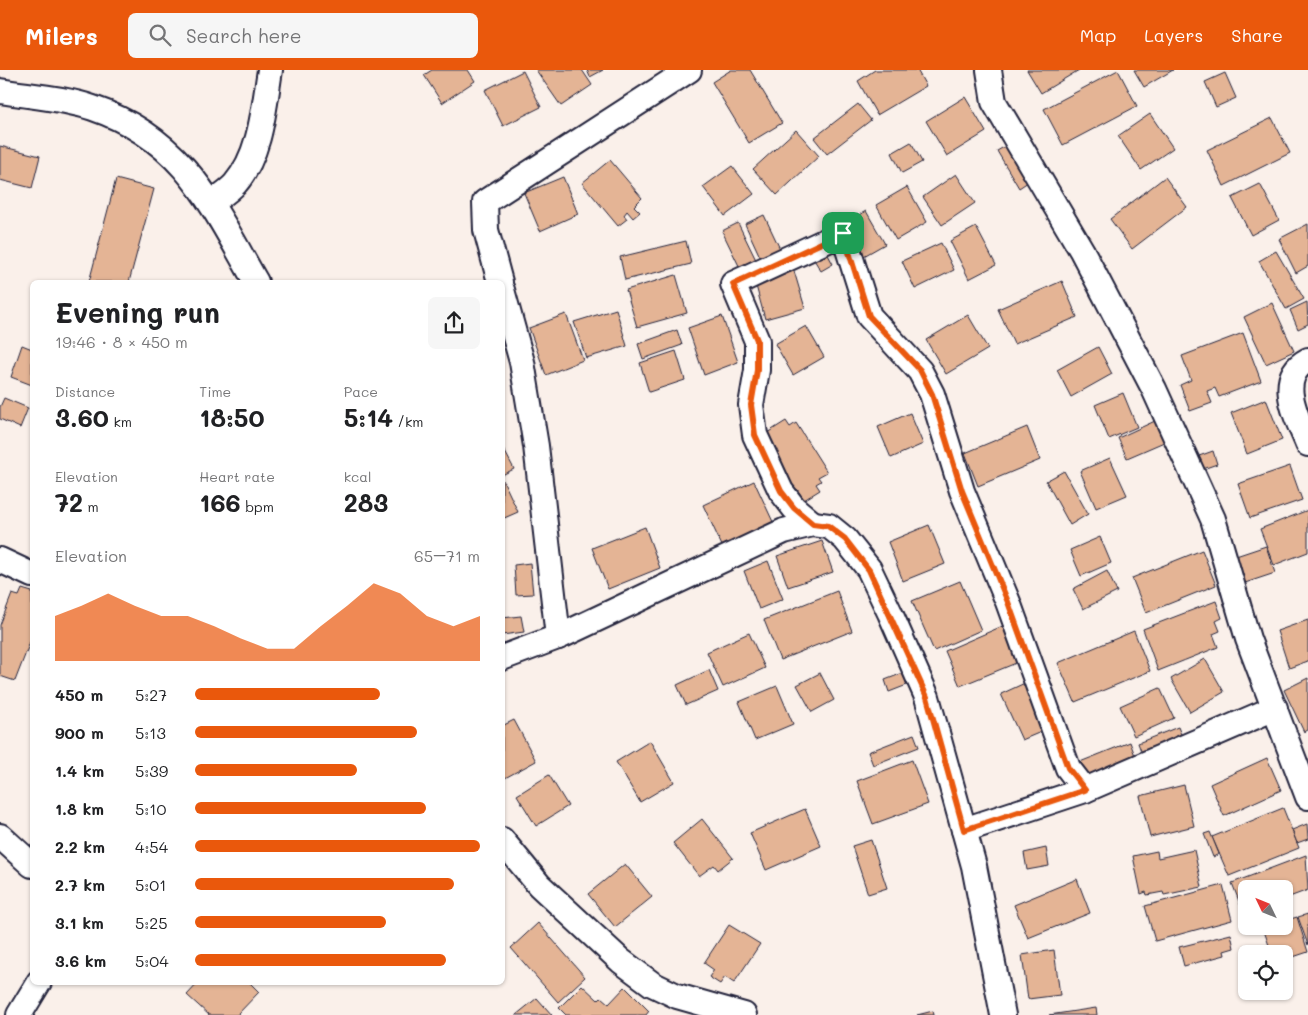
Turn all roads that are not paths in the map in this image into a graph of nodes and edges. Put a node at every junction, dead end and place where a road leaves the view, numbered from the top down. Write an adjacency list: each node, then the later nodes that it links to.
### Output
1 (270, 70): 5 (street)
2 (688, 70): 7 (street)
3 (988, 70): 16 (street)
4 (0, 91): 5 (street)
5 (211, 203): 6 (street)
6 (255, 280)
7 (499, 280)
8 (505, 301): 14 (street)
9 (1308, 360): 10 (street)
10 (1308, 444)
11 (813, 524): 14 (street); 18 (street); 19 (street)
12 (0, 560): 13 (street)
13 (30, 574)
14 (558, 637): 15 (street)
15 (505, 657)
16 (1275, 708): 17 (street); 18 (street)
17 (1306, 780)
18 (1085, 790): 19 (street)
19 (964, 830): 26 (street)
20 (0, 836): 22 (street)
21 (505, 844): 25 (street)
22 (30, 863)
23 (37, 985): 24 (street)
24 (19, 1015)
25 (744, 1015)
26 (1003, 1015)

